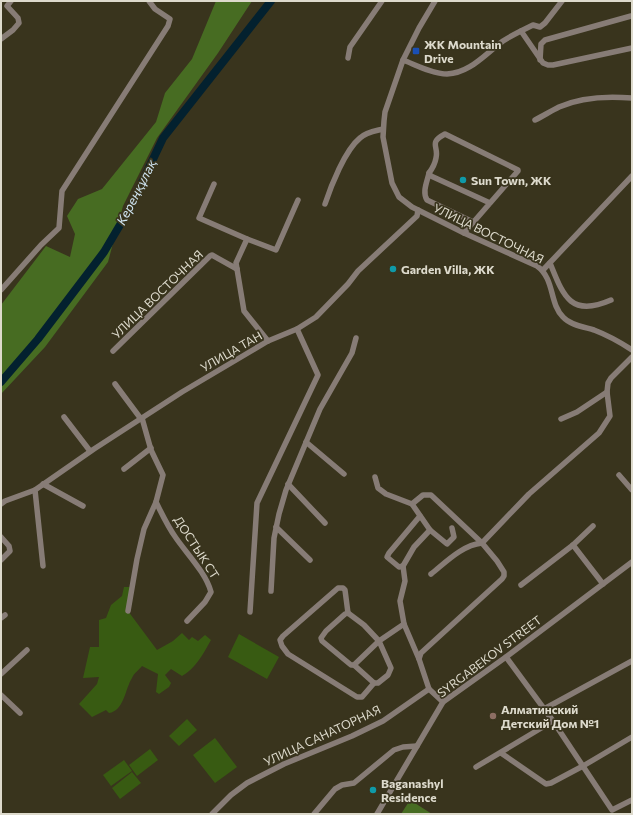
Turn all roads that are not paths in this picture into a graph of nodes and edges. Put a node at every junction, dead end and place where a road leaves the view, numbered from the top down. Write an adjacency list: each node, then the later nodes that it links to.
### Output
1 (11, 1): 8 (street)
2 (149, 1): 29 (street)
3 (382, 1): 10 (street)
4 (435, 1): 11 (street)
5 (562, 1): 7 (street)
6 (631, 16): 12 (street)
7 (521, 31): 11 (street); 12 (street)
8 (1, 38)
9 (632, 48): 12 (street)
10 (348, 58)
11 (403, 60): 15 (street)
12 (540, 60)
13 (632, 98): 14 (street)
14 (534, 120)
15 (383, 129): 21 (street); 22 (street, УЛИЦА ВОСТОЧНАЯ)
16 (429, 174): 20 (street); 20 (street); 23 (street)
17 (632, 176): 26 (street)
18 (214, 184): 25 (street)
19 (298, 200): 25 (street)
20 (490, 203): 23 (street)
21 (325, 204)
22 (418, 210): 24 (street, УЛИЦА ВОСТОЧНАЯ); 31 (street, УЛИЦА ТАН)
23 (473, 222): 24 (street)
24 (464, 234): 28 (street, УЛИЦА ВОСТОЧНАЯ)
25 (247, 239): 27 (street)
26 (550, 263): 28 (street); 30 (street)
27 (237, 269): 33 (street); 35 (street, УЛИЦА ВОСТОЧНАЯ)
28 (543, 270): 34 (street, УЛИЦА ВОСТОЧНАЯ)
29 (1, 290)
30 (611, 300)
31 (297, 329): 33 (street, УЛИЦА ТАН); 76 (street)
32 (356, 338): 42 (street)
33 (268, 341): 40 (street, УЛИЦА ТАН)
34 (632, 350)
35 (113, 351)
36 (632, 357): 38 (street)
37 (115, 384): 40 (street)
38 (607, 392): 41 (street); 64 (street)
39 (64, 417): 44 (street)
40 (141, 418): 43 (street); 44 (street, УЛИЦА ТАН)
41 (561, 419)
42 (306, 442): 46 (street); 50 (street)
43 (151, 448): 45 (street); 53 (street)
44 (90, 451): 49 (street, УЛИЦА ТАН)
45 (124, 469)
46 (344, 474)
47 (619, 475): 52 (street)
48 (375, 477): 55 (street)
49 (43, 484): 51 (street, УЛИЦА ТАН); 56 (street)
50 (288, 484): 58 (street); 60 (street)
51 (34, 490): 54 (street, УЛИЦА ТАН); 69 (street)
52 (632, 490)
53 (156, 502): 75 (street); 78 (street, ДОСТЫК СТ)
54 (1, 504)
55 (412, 504): 57 (street); 64 (street)
56 (83, 506)
57 (420, 516): 62 (street); 70 (street)
58 (325, 524)
59 (593, 526): 65 (street)
60 (276, 527): 67 (street); 74 (street)
61 (452, 528): 62 (street)
62 (430, 530): 70 (street)
63 (1, 537): 66 (street)
64 (482, 543): 71 (street); 83 (street)
65 (573, 545): 72 (street); 73 (street)
66 (1, 560)
67 (310, 560)
68 (632, 563): 73 (street, SYRGABEKOV STREET)
69 (43, 566)
70 (402, 566): 79 (street)
71 (430, 574)
72 (521, 584)
73 (603, 584): 82 (street, SYRGABEKOV STREET)
74 (270, 591)
75 (128, 611)
76 (250, 612)
77 (348, 613): 80 (street); 85 (street); 87 (street)
78 (187, 621)
79 (404, 624): 80 (street); 83 (street)
80 (379, 641): 85 (street); 87 (street)
81 (27, 650): 86 (street)
82 (506, 657): 90 (street, SYRGABEKOV STREET); 91 (street)
83 (420, 659): 88 (street)
84 (632, 661): 91 (street)
85 (354, 665): 87 (street)
86 (1, 674)
87 (374, 683)
88 (429, 689): 90 (street); 100 (street, УЛИЦА САНАТОРНАЯ)
89 (1, 695): 92 (street)
90 (443, 702): 95 (street, SYRGABEKOV STREET)
91 (544, 709): 93 (street)
92 (20, 714)
93 (553, 721): 96 (street); 97 (street)
94 (632, 737): 97 (street)
95 (417, 746): 101 (street); 102 (street, SYRGABEKOV STREET)
96 (501, 753): 97 (street); 98 (street)
97 (583, 766): 99 (street)
98 (476, 768)
99 (632, 800)
100 (212, 814)
101 (314, 814)
102 (377, 814)

